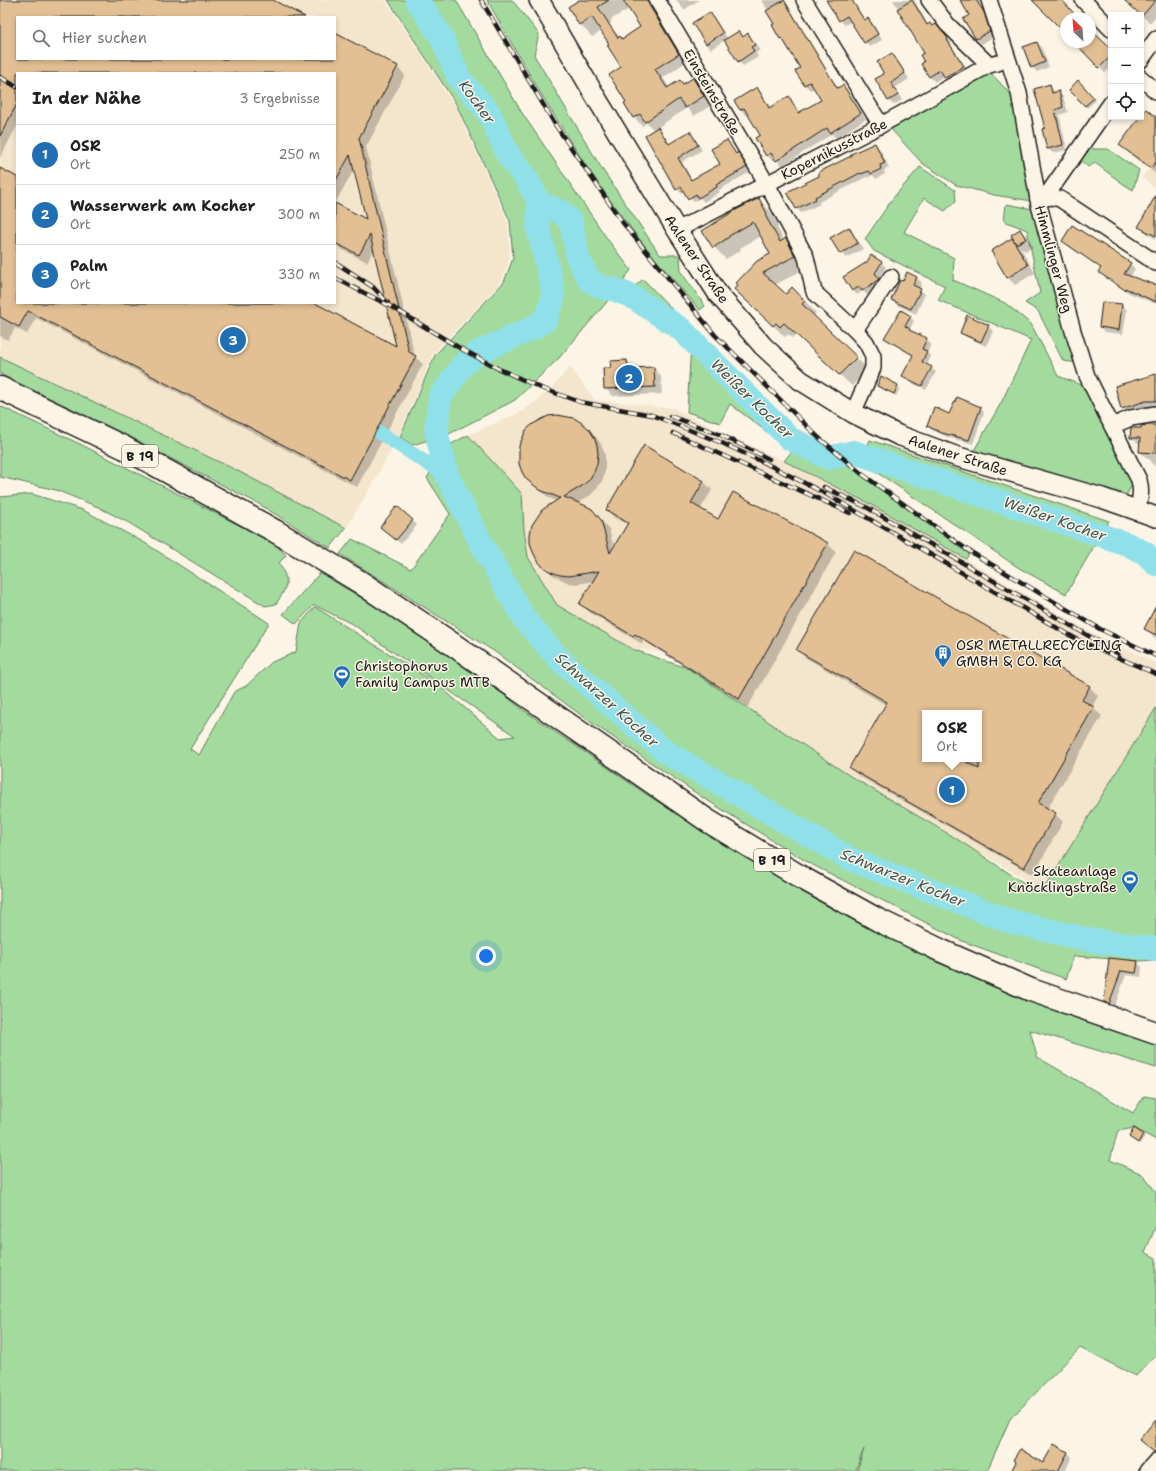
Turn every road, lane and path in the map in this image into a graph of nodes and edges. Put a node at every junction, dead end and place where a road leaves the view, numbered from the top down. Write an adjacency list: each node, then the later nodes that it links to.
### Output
1 (657, 0): 16 (street, Einsteinstraße)
2 (804, 0): 15 (street)
3 (929, 0): 11 (street)
4 (989, 0): 10 (street, Himmlinger Weg)
5 (1083, 0): 7 (street)
6 (541, 1): 18 (street, Aalener Straße)
7 (1108, 26)
8 (1156, 39): 9 (street)
9 (1144, 56)
10 (1009, 59): 11 (street, Kopernikusstraße); 17 (street, Himmlinger Weg)
11 (989, 66): 15 (street, Kopernikusstraße)
12 (1144, 81): 13 (street)
13 (1156, 91)
14 (1108, 107): 17 (street)
15 (881, 125): 16 (street, Kopernikusstraße)
16 (767, 184): 18 (street, Kopernikusstraße); 21 (street, Einsteinstraße)
17 (1038, 199): 19 (street); 25 (street, Himmlinger Weg)
18 (677, 230): 23 (street, Aalener Straße)
19 (1156, 263)
20 (891, 277): 21 (street)
21 (855, 330): 23 (street, Einsteinstraße)
22 (0, 388): 28 (highway, B 19)
23 (853, 413): 26 (street, Aalener Straße)
24 (1156, 414): 25 (street)
25 (1112, 426): 26 (street, Himmlinger Weg)
26 (1137, 510): 27 (street, Aalener Straße)
27 (1156, 517)
28 (1156, 1033)
29 (1156, 1460): 30 (street)
30 (1147, 1471)

